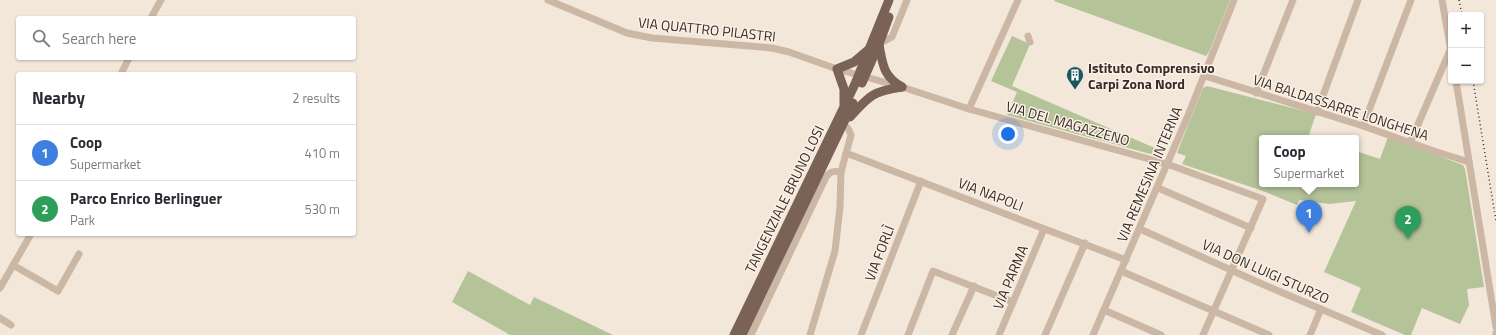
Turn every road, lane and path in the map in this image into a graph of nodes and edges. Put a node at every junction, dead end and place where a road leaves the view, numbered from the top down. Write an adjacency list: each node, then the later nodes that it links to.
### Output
1 (161, 0): 12 (street)
2 (548, 0): 18 (street, VIA QUATTRO PILASTRI)
3 (889, 0): 14 (main road)
4 (894, 0): 13 (main road)
5 (907, 0): 13 (street)
6 (1018, 0): 26 (street)
7 (1234, 0): 21 (street, VIA REMESINA INTERNA)
8 (1293, 0): 24 (street)
9 (1358, 0): 27 (street)
10 (1411, 0): 29 (street)
11 (1442, 0): 15 (street)
12 (152, 16)
13 (879, 44): 20 (main road); 23 (main road)
14 (870, 48): 18 (main road); 20 (main road)
15 (1451, 48)
16 (1448, 56): 30 (street)
17 (129, 60): 19 (street)
18 (837, 69): 20 (street, VIA QUATTRO PILASTRI); 25 (main road)
19 (122, 72)
20 (862, 76): 23 (street, VIA DEL MAGAZZENO); 25 (main road, TANGENZIALE BRUNO LOSI); 28 (main road, TANGENZIALE BRUNO LOSI)
21 (1205, 76): 24 (street, VIA BALDASSARRE LONGHENA); 33 (street, VIA REMESINA INTERNA)
22 (1456, 84): 32 (street)
23 (902, 87): 26 (street, VIA DEL MAGAZZENO); 28 (main road)
24 (1256, 93): 27 (street, VIA BALDASSARRE LONGHENA)
25 (844, 109): 56 (main road, TANGENZIALE BRUNO LOSI)
26 (969, 109): 33 (street, VIA DEL MAGAZZENO)
27 (1317, 112): 29 (street, VIA BALDASSARRE LONGHENA)
28 (844, 124): 31 (street); 57 (main road, TANGENZIALE BRUNO LOSI)
29 (1363, 126): 30 (street, VIA BALDASSARRE LONGHENA)
30 (1410, 143): 32 (street, VIA BALDASSARRE LONGHENA)
31 (846, 153): 34 (street); 35 (street, VIA NAPOLI)
32 (1469, 162): 55 (street)
33 (1167, 164): 36 (street, VIA REMESINA INTERNA); 37 (street, VIA DEL MAGAZZENO)
34 (841, 172): 58 (street); 59 (street)
35 (921, 181): 38 (street, VIA NAPOLI); 60 (street, VIA FORLÌ)
36 (1158, 188): 37 (street); 39 (street, VIA REMESINA INTERNA)
37 (1251, 228): 45 (street)
38 (1044, 229): 41 (street, VIA NAPOLI); 49 (street, VIA PARMA)
39 (1140, 229): 43 (street, VIA REMESINA INTERNA); 45 (street, VIA DON LUIGI STURZO)
40 (30, 236): 44 (street)
41 (1085, 243): 43 (street, VIA NAPOLI); 64 (street)
42 (79, 254): 44 (street)
43 (1126, 260): 46 (street, VIA REMESINA INTERNA)
44 (13, 265): 48 (street)
45 (1232, 270): 50 (street, VIA DON LUIGI STURZO); 52 (street)
46 (1121, 271): 51 (street, VIA REMESINA INTERNA); 52 (street)
47 (974, 286): 49 (street); 61 (street); 62 (street)
48 (0, 288)
49 (1013, 302): 63 (street, VIA PARMA)
50 (1321, 309): 69 (street); 70 (street, VIA DON LUIGI STURZO)
51 (1104, 310): 65 (street, VIA REMESINA INTERNA); 66 (street)
52 (1213, 311): 67 (street); 68 (street)
53 (0, 318): 54 (street)
54 (11, 325)
55 (1496, 327)
56 (734, 335)
57 (742, 335)
58 (751, 335)
59 (810, 335)
60 (861, 335)
61 (908, 335)
62 (952, 335)
63 (999, 335)
64 (1045, 335)
65 (1093, 335)
66 (1162, 335)
67 (1202, 335)
68 (1269, 335)
69 (1310, 335)
70 (1382, 335)

